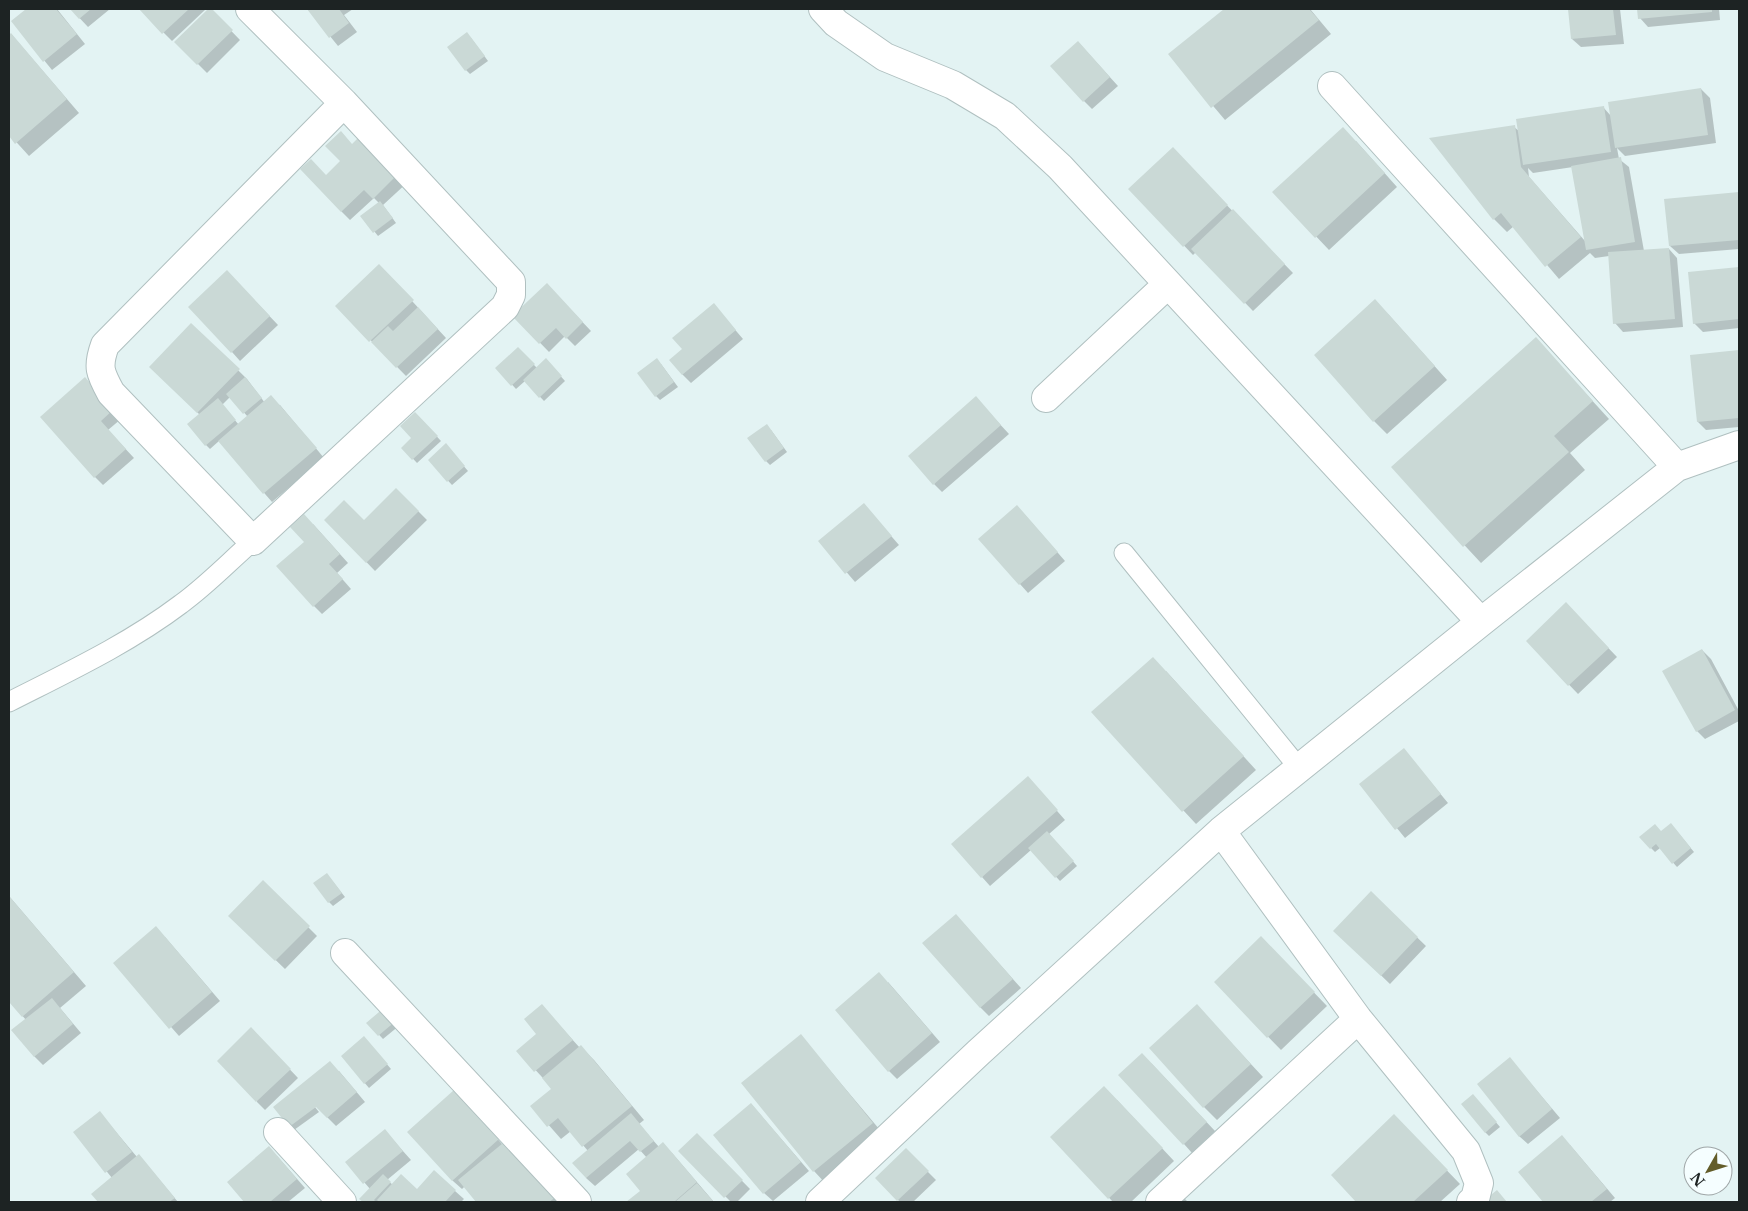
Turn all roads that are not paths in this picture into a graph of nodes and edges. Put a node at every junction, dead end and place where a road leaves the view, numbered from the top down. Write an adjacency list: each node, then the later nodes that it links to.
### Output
1 (250, 9): 4 (street)
2 (823, 9): 5 (street)
3 (1332, 86): 8 (street)
4 (344, 104): 9 (street); 9 (street)
5 (1168, 284): 6 (street); 11 (street)
6 (1046, 398)
7 (1739, 444): 8 (street)
8 (1677, 467): 11 (street)
9 (253, 541): 12 (lane)
10 (1124, 553): 13 (lane)
11 (1481, 622): 13 (street)
12 (9, 702)
13 (1299, 768): 14 (street)
14 (1221, 831): 16 (street); 20 (street)
15 (345, 953): 18 (street)
16 (1358, 1019): 21 (street); 22 (street)
17 (278, 1132): 19 (street)
18 (571, 1200)
19 (342, 1202)
20 (820, 1202)
21 (1160, 1202)
22 (1472, 1202)

